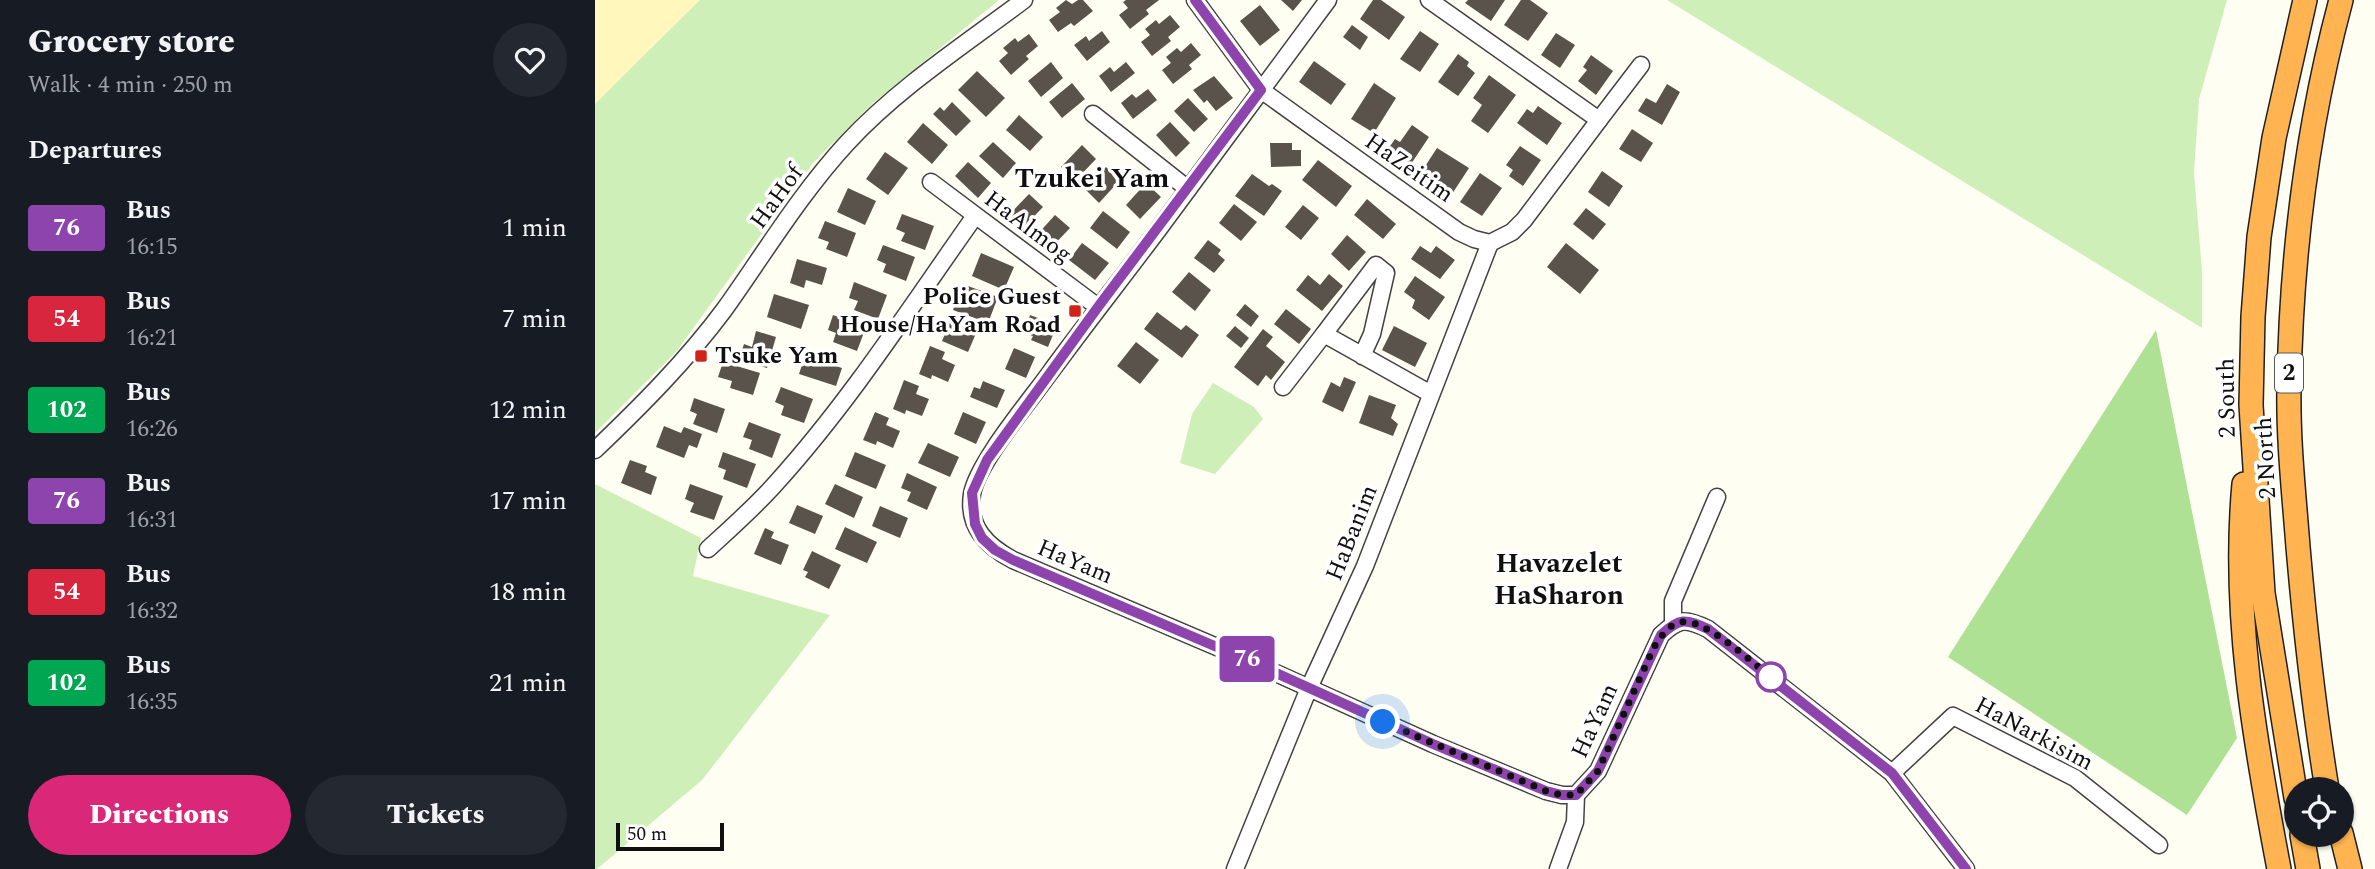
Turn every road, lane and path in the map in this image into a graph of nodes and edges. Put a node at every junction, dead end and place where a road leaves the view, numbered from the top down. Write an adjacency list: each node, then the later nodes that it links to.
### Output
1 (1024, 0): 21 (street, HaHof)
2 (1195, 0): 8 (street)
3 (1328, 0): 8 (street)
4 (1429, 0): 10 (street)
5 (2305, 0): 20 (highway, 2 South / 2)
6 (2341, 0): 28 (highway, 2 North / 2)
7 (1641, 65): 10 (street)
8 (1261, 90): 12 (street, HaYam); 14 (street, HaZeitim)
9 (1093, 114): 12 (street)
10 (1599, 120): 14 (street)
11 (932, 182): 13 (street, HaAlmog)
12 (1188, 189): 15 (street, HaYam)
13 (975, 216): 15 (street, HaAlmog); 23 (street)
14 (1490, 243): 19 (street, HaBanim)
15 (1098, 307): 25 (street, HaYam)
16 (1324, 334): 17 (street); 17 (street); 18 (street)
17 (1362, 356): 19 (street)
18 (1283, 387)
19 (1431, 394): 25 (street, HaBanim)
20 (2252, 405): 27 (highway, 2 South / 2); 37 (highway)
21 (595, 450)
22 (1717, 497): 24 (street, HaYam)
23 (708, 549)
24 (1673, 624): 26 (street); 29 (street, HaYam)
25 (1309, 688): 29 (street, HaYam); 34 (street, HaBanim)
26 (1892, 773): 30 (street, HaNarkisim); 36 (street)
27 (2293, 777)
28 (2327, 777)
29 (1576, 795): 35 (street)
30 (2159, 845)
31 (2304, 847): 38 (highway)
32 (2337, 847): 39 (highway)
33 (2344, 847): 40 (highway)
34 (1235, 869)
35 (1558, 869)
36 (1966, 869)
37 (2279, 869)
38 (2308, 869)
39 (2340, 869)
40 (2350, 869)

